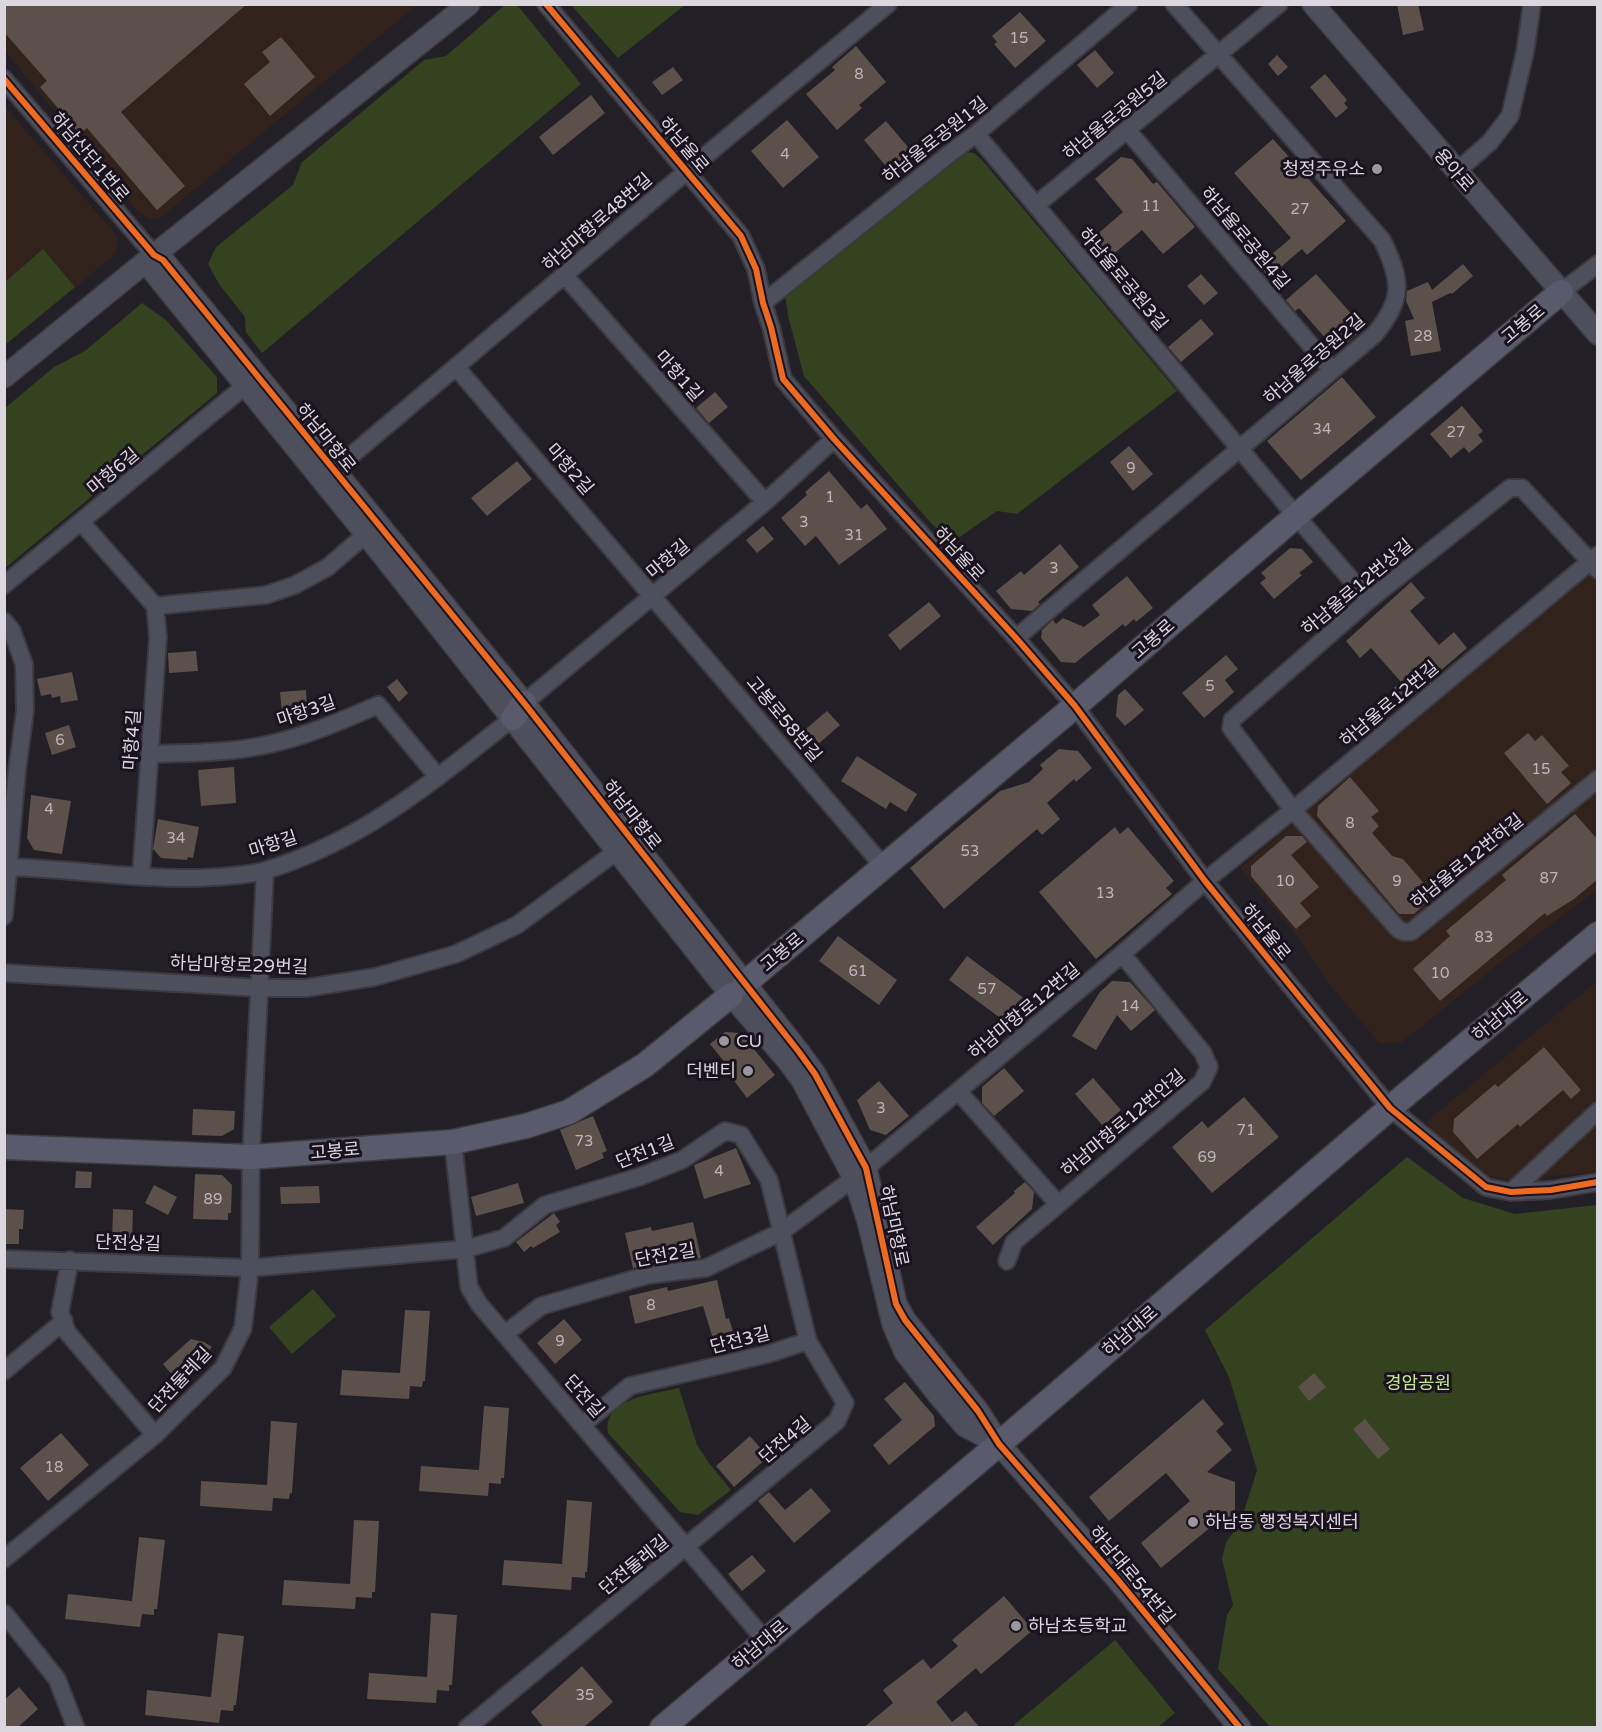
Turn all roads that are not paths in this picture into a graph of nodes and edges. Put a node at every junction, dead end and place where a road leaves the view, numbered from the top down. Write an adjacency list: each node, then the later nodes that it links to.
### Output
1 (469, 4): 16 (street)
2 (546, 4): 13 (street, 하남울로)
3 (888, 4): 13 (street, 하남마항로48번길)
4 (1129, 4): 12 (street, 하남울로공원1길)
5 (1174, 4): 9 (street, 하남울로공원2길)
6 (1279, 4): 9 (street, 하남울로공원5길)
7 (1313, 4): 14 (street, 용아로)
8 (1532, 4): 14 (street)
9 (1218, 55): 11 (street, 하남울로공원5길); 23 (street, 하남울로공원2길)
10 (4, 79): 16 (street, 하남산단1번로)
11 (1128, 131): 15 (street, 하남울로공원5길); 23 (street, 하남울로공원4길)
12 (976, 134): 15 (street, 하남울로공원3길); 20 (street, 하남울로공원1길)
13 (687, 171): 18 (street, 하남마항로48번길); 20 (street, 하남울로)
14 (1456, 172): 19 (street, 용아로)
15 (1036, 205): 27 (street, 하남울로공원3길)
16 (153, 255): 24 (street); 25 (street, 하남마항로); 28 (street, 하남마항로)
17 (1598, 264): 19 (street)
18 (565, 276): 22 (street, 하남마항로48번길); 29 (street, 마항1길)
19 (1561, 292): 21 (street, 용아로); 30 (main road, 고봉로)
20 (763, 303): 26 (street, 하남울로)
21 (1598, 334)
22 (456, 367): 28 (street, 하남마항로48번길); 35 (street, 마항2길)
23 (1332, 370): 27 (street, 하남울로공원2길)
24 (4, 377)
25 (245, 386): 31 (street, 마항6길); 32 (street, 하남마항로)
26 (834, 439): 29 (street, 마항길); 39 (street, 하남울로)
27 (1240, 448): 30 (street, 하남울로공원3길); 39 (street, 하남울로공원2길)
28 (333, 471): 41 (street, 하남마항로)
29 (765, 502): 35 (street, 마항길)
30 (1296, 516): 36 (street, 하남울로공원3길); 40 (main road, 고봉로)
31 (81, 522): 34 (street, 마항6길); 37 (street)
32 (366, 534): 37 (street); 41 (street, 하남마항로)
33 (1595, 562): 36 (street, 하남울로12번상길); 46 (street, 하남울로12번길)
34 (4, 585)
35 (654, 596): 41 (street, 마항길); 49 (street, 고봉로58번길)
36 (1369, 600): 46 (street, 하남울로12번상길)
37 (155, 606): 42 (street, 마항4길)
38 (4, 621): 43 (street)
39 (1016, 638): 40 (street, 하남울로)
40 (1075, 706): 49 (main road, 고봉로); 52 (street, 하남울로)
41 (518, 710): 44 (street, 마항길); 47 (street, 하남마항로); 58 (street, 하남마항로)
42 (151, 754): 44 (street, 마항3길); 51 (street, 마항4길)
43 (11, 770): 48 (street)
44 (438, 777): 50 (street, 마항길)
45 (1598, 779): 46 (street, 하남울로12번하길)
46 (1293, 810): 52 (street, 하남울로12번길)
47 (618, 851): 57 (street, 하남마항로29번길); 58 (street, 하남마항로)
48 (6, 867): 51 (street, 마항길); 53 (street)
49 (884, 867): 58 (main road, 고봉로)
50 (265, 871): 51 (street, 마항길); 57 (street, 단전둘레길)
51 (141, 876)
52 (1205, 881): 55 (street, 하남마항로12번길); 60 (street, 하남울로)
53 (4, 916)
54 (1598, 934): 60 (main road, 하남대로)
55 (1122, 954): 59 (street, 하남마항로12번길); 68 (street, 하남마항로12번안길)
56 (4, 973): 57 (street, 하남마항로29번길)
57 (260, 988): 64 (street, 단전둘레길)
58 (738, 989): 62 (main road, 고봉로); 65 (street, 하남마항로)
59 (959, 1092): 65 (street, 하남마항로12번길); 68 (street, 하남마항로12번안길)
60 (1390, 1108): 67 (street, 하남울로); 81 (main road, 하남대로)
61 (1598, 1111): 67 (street)
62 (453, 1142): 64 (main road, 고봉로); 70 (street, 단전길)
63 (4, 1147): 64 (main road, 고봉로)
64 (251, 1157): 74 (street, 단전둘레길)
65 (860, 1173): 69 (street, 단전2길); 81 (street, 하남마항로)
66 (1598, 1182): 67 (street, 하남울로)
67 (1511, 1192)
68 (1058, 1204): 73 (street, 하남마항로12번안길)
69 (781, 1232): 70 (street, 단전1길); 76 (street, 단전2길); 77 (street)
70 (466, 1249): 74 (street, 단전1길); 76 (street, 단전길)
71 (4, 1259): 72 (street, 단전상길)
72 (70, 1260): 74 (street, 단전상길); 75 (street)
73 (1007, 1261)
74 (250, 1268): 80 (street, 단전둘레길)
75 (64, 1321): 78 (street); 80 (street)
76 (505, 1334): 79 (street, 단전길)
77 (808, 1341): 79 (street, 단전3길); 82 (street, 단전4길)
78 (4, 1371)
79 (583, 1424): 82 (street, 단전길)
80 (155, 1435): 83 (street, 단전둘레길)
81 (999, 1444): 85 (main road, 하남대로); 89 (street, 하남대로54번길)
82 (687, 1546): 85 (street, 단전길); 87 (street, 단전둘레길)
83 (4, 1559)
84 (4, 1613): 86 (street)
85 (765, 1640): 88 (main road, 하남대로)
86 (75, 1728)
87 (466, 1728)
88 (662, 1728)
89 (1240, 1728)

